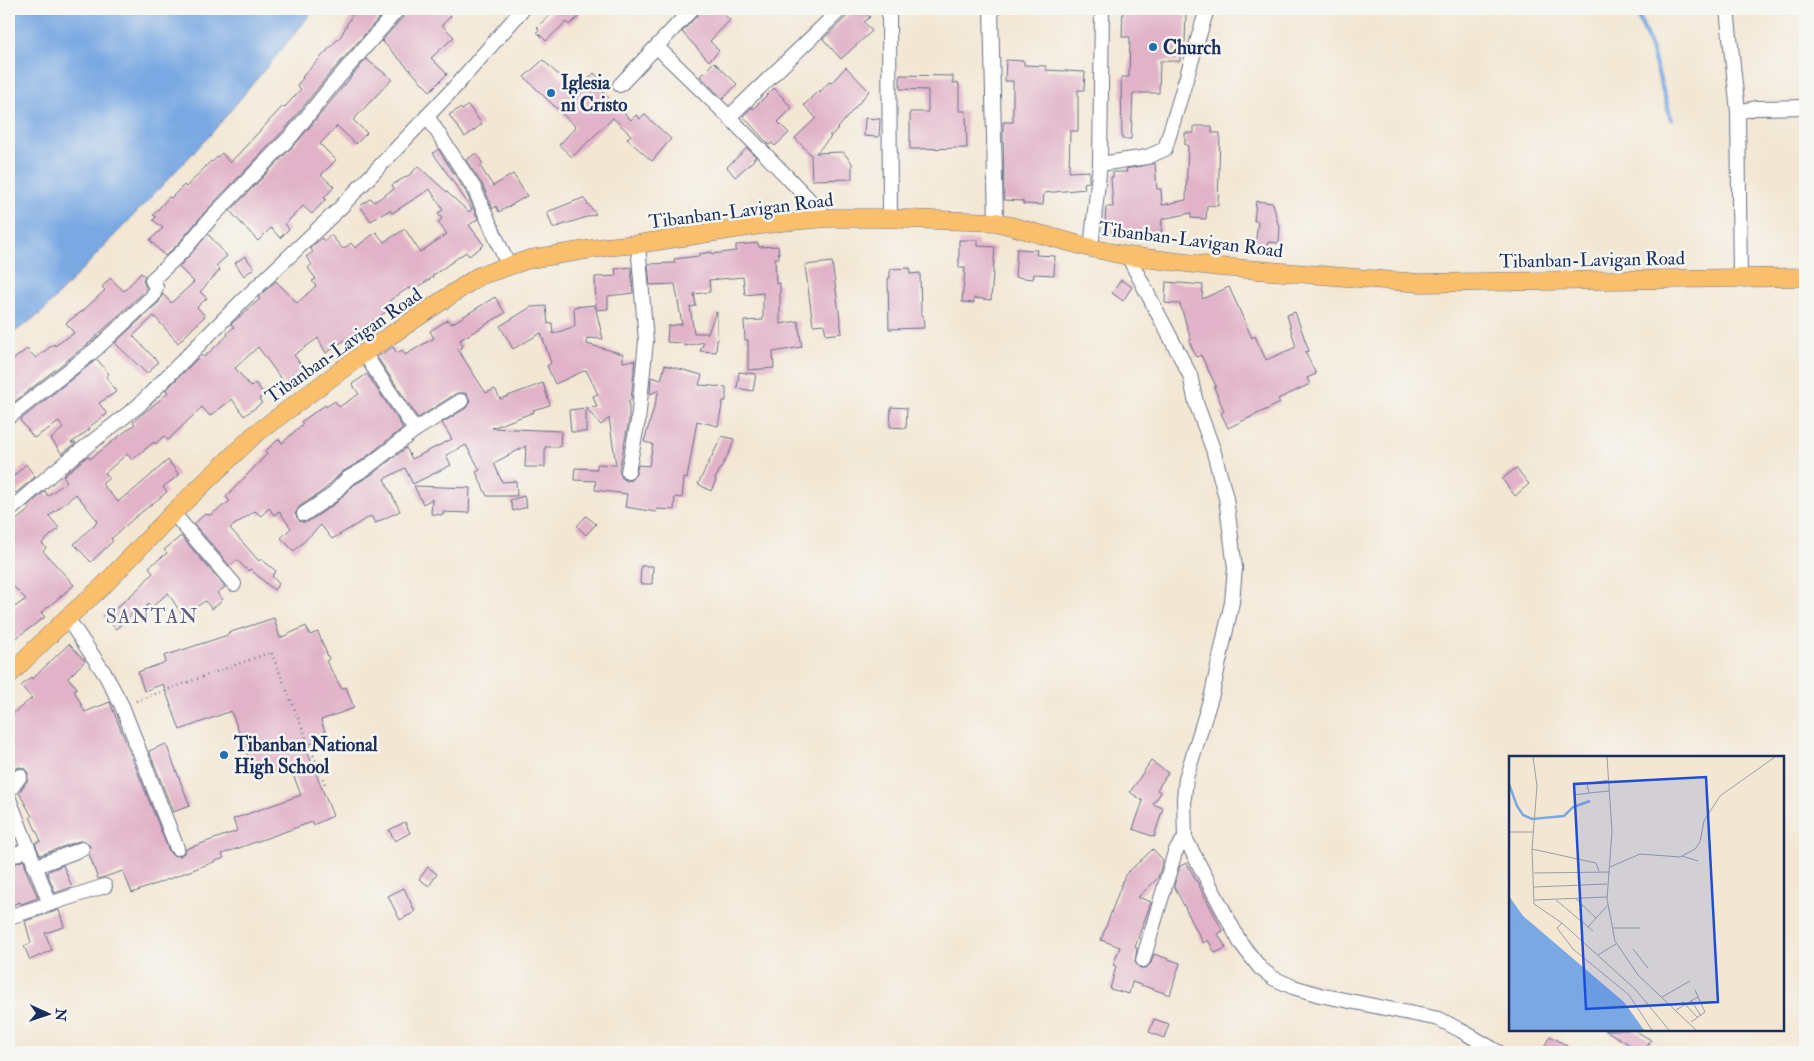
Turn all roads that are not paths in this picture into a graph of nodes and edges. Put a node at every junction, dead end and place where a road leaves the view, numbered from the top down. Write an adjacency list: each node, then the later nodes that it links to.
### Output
1 (398, 9): 28 (street)
2 (523, 9): 14 (street)
3 (692, 9): 10 (street)
4 (841, 9): 15 (street)
5 (889, 9): 18 (street)
6 (991, 9): 19 (street)
7 (1102, 9): 16 (street)
8 (1207, 9): 16 (street)
9 (1727, 9): 13 (street)
10 (657, 47): 11 (street); 15 (street)
11 (620, 85)
12 (1805, 106): 13 (street)
13 (1738, 112): 25 (street)
14 (426, 116): 23 (street); 31 (street)
15 (729, 117): 17 (street)
16 (1100, 164): 21 (street)
17 (827, 218): 18 (main road, Tibanban-Lavigan Road); 20 (main road, Tibanban-Lavigan Road)
18 (890, 218): 19 (main road, Tibanban-Lavigan Road)
19 (996, 222): 21 (main road, Tibanban-Lavigan Road)
20 (638, 244): 23 (main road, Tibanban-Lavigan Road); 30 (street)
21 (1092, 248): 22 (main road, Tibanban-Lavigan Road)
22 (1128, 256): 25 (main road, Tibanban-Lavigan Road); 40 (street)
23 (508, 265): 26 (main road, Tibanban-Lavigan Road)
24 (1805, 277): 25 (main road, Tibanban-Lavigan Road)
25 (1740, 278)
26 (364, 353): 29 (street); 32 (main road, Tibanban-Lavigan Road)
27 (461, 401): 29 (street)
28 (9, 417)
29 (416, 430): 33 (street)
30 (628, 472)
31 (9, 511)
32 (173, 514): 34 (street); 35 (main road, Tibanban-Lavigan Road)
33 (304, 514)
34 (234, 584)
35 (67, 618): 36 (main road, Tibanban-Lavigan Road); 41 (street)
36 (9, 675)
37 (20, 776): 38 (street)
38 (9, 791)
39 (9, 799): 42 (street)
40 (1185, 838): 49 (street); 50 (street)
41 (177, 848)
42 (28, 849): 44 (street); 45 (street)
43 (82, 849): 45 (street)
44 (9, 857)
45 (34, 867): 47 (street)
46 (105, 886): 47 (street)
47 (50, 904): 48 (street)
48 (9, 917)
49 (1143, 960)
50 (1498, 1052)

